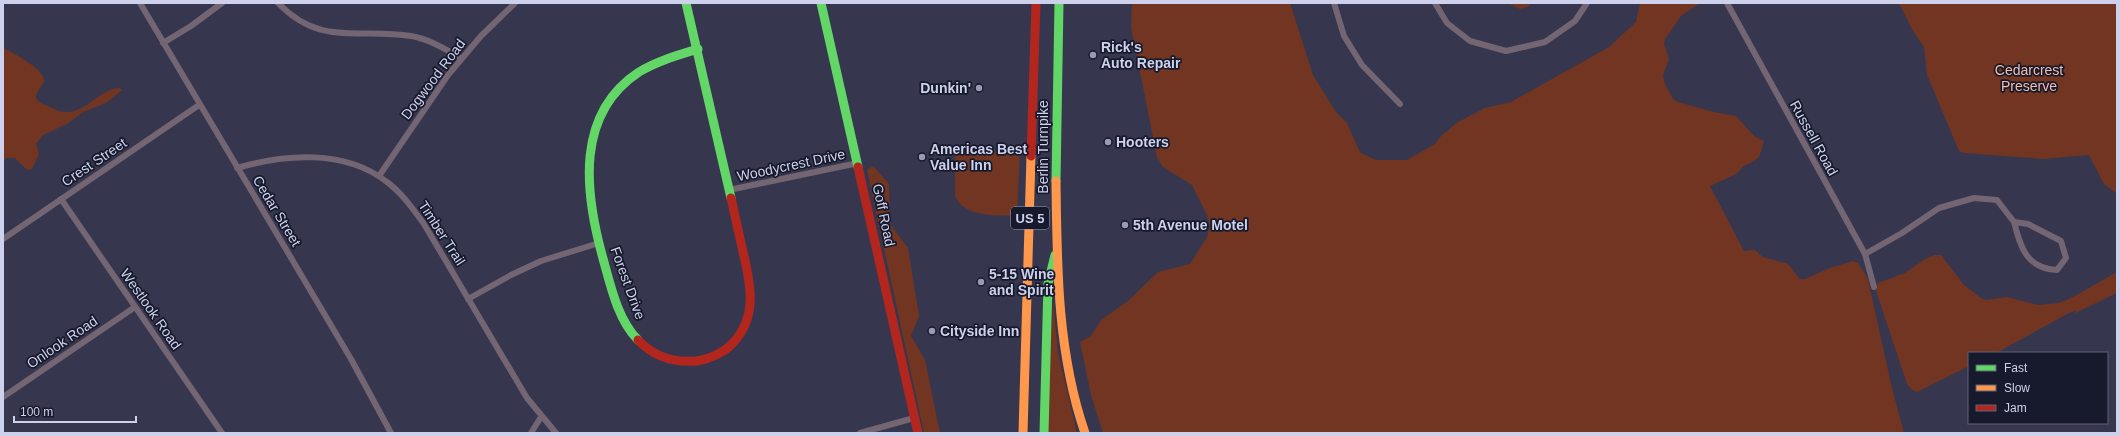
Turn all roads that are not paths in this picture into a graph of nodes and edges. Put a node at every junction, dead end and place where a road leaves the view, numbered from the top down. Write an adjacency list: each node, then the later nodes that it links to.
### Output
1 (140, 3): 13 (street, Cedar Street)
2 (222, 3): 13 (street)
3 (278, 3): 15 (street)
4 (515, 3): 15 (street, Dogwood Road)
5 (686, 3): 14 (main road, Forest Drive)
6 (821, 3): 18 (main road, Goff Road)
7 (1036, 3): 40 (main road, Berlin Turnpike / US 5)
8 (1059, 3): 26 (main road, Berlin Turnpike / US 5)
9 (1334, 3): 16 (street)
10 (1435, 3): 11 (street)
11 (1587, 3)
12 (1727, 3): 27 (street, Russell Road)
13 (163, 43): 17 (street, Cedar Street)
14 (698, 49): 21 (main road, Forest Drive); 25 (main road, Forest Drive)
15 (461, 58): 20 (street, Dogwood Road)
16 (1400, 104)
17 (199, 105): 19 (street, Cedar Street); 22 (street, Crest Street)
18 (858, 163): 21 (street, Woodycrest Drive); 33 (main road, Goff Road)
19 (237, 168): 20 (street, Timber Trail); 35 (street, Cedar Street)
20 (379, 176): 29 (street, Timber Trail)
21 (729, 190): 25 (main road, Forest Drive)
22 (61, 199): 24 (street, Crest Street); 30 (street, Westlook Road)
23 (2014, 222): 23 (street); 27 (street)
24 (3, 239)
25 (599, 243): 29 (street)
26 (1058, 244): 41 (main road, Berlin Turnpike); 42 (main road, US 5)
27 (1865, 254): 28 (street, Russell Road)
28 (1874, 287)
29 (468, 299): 32 (street, Timber Trail)
30 (135, 307): 31 (street, Onlook Road); 34 (street, Westlook Road)
31 (3, 397)
32 (541, 417): 36 (street); 37 (street, Timber Trail)
33 (914, 418): 38 (street); 39 (main road, Goff Road)
34 (222, 433)
35 (391, 433)
36 (531, 433)
37 (556, 433)
38 (860, 433)
39 (918, 433)
40 (1023, 433)
41 (1044, 433)
42 (1086, 433)

